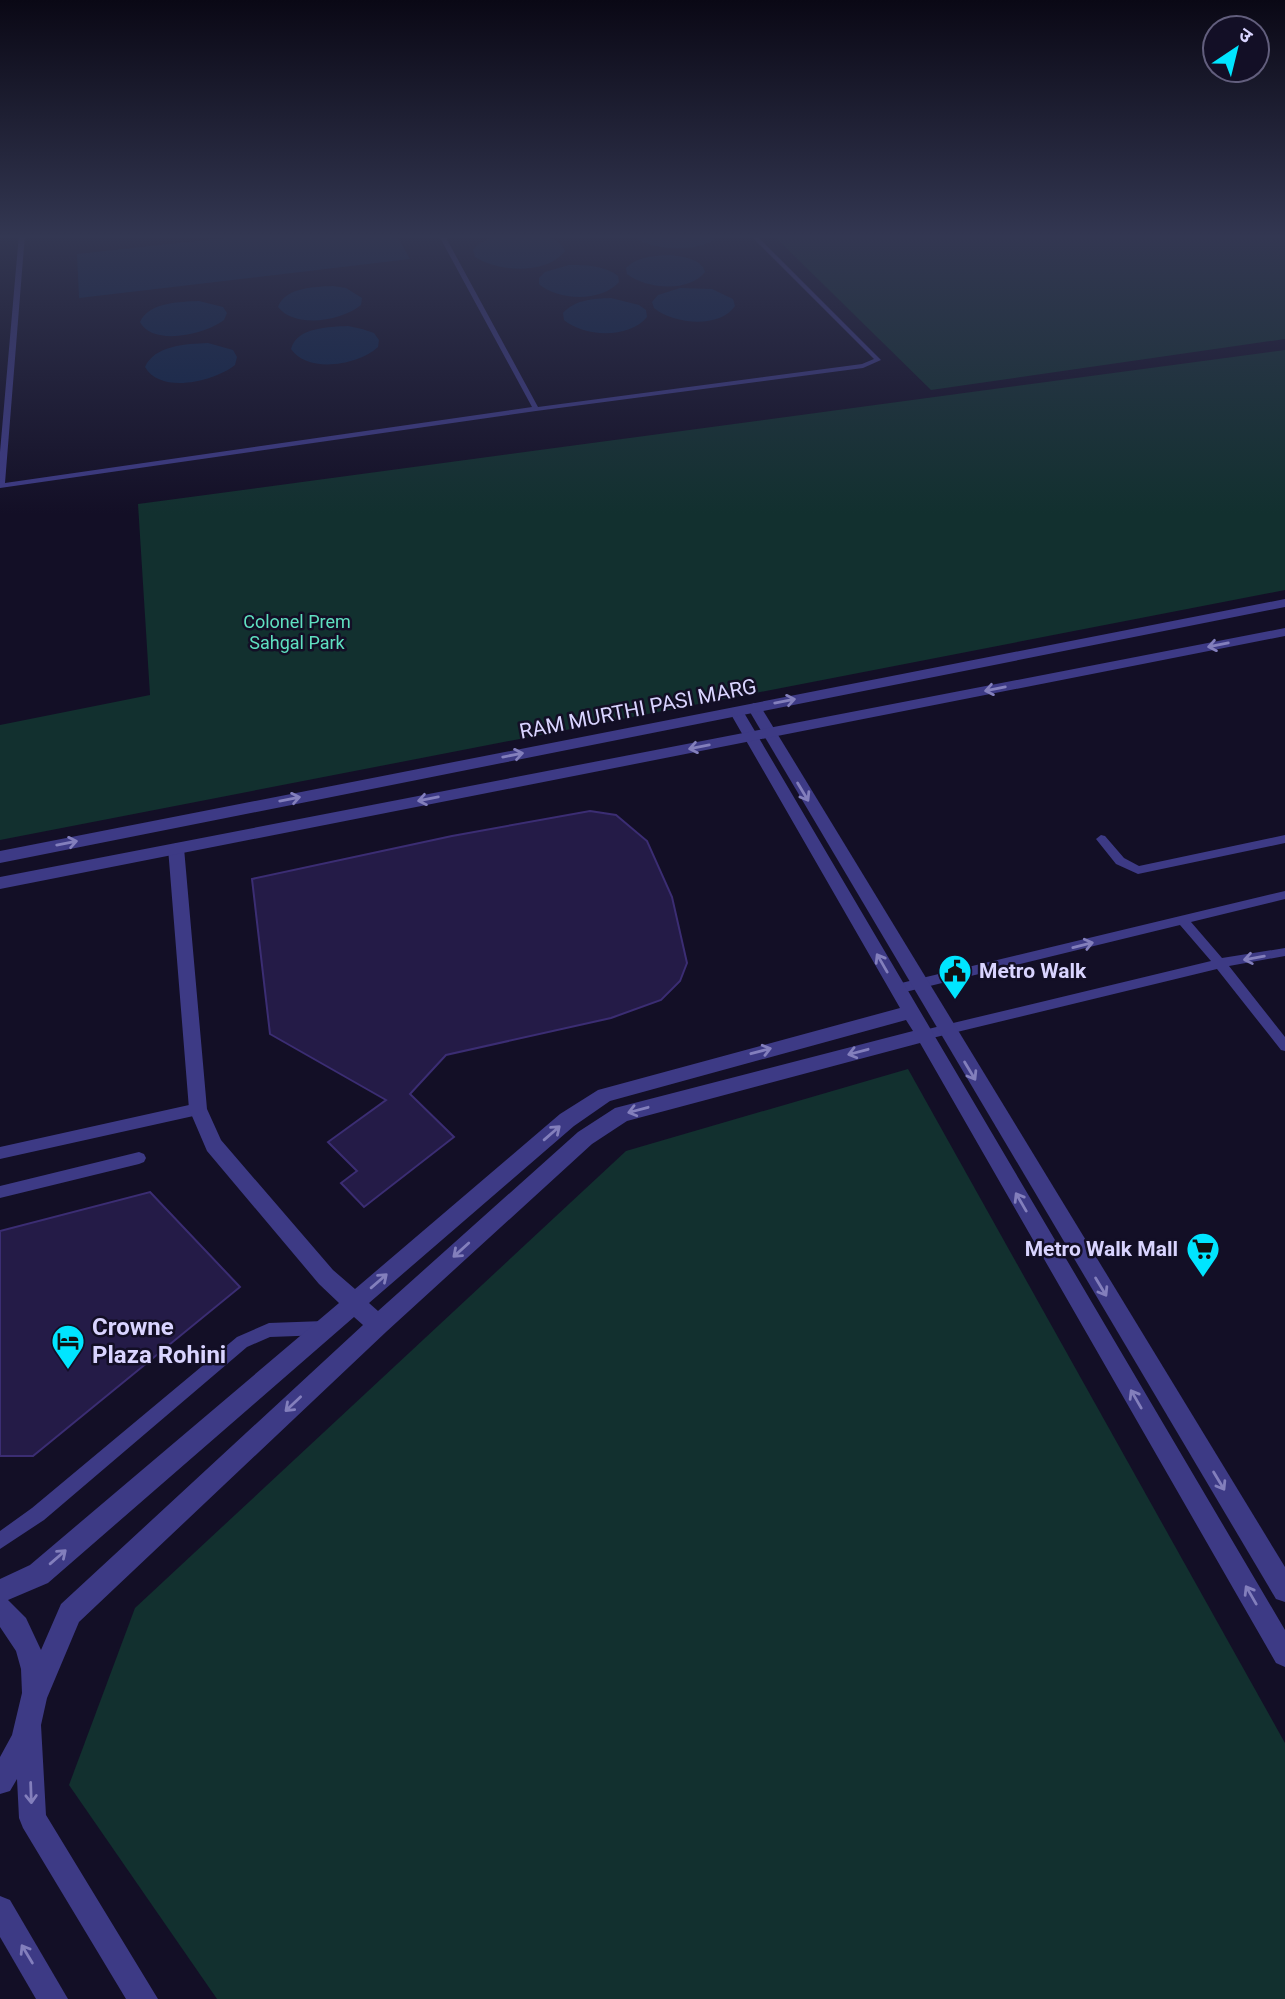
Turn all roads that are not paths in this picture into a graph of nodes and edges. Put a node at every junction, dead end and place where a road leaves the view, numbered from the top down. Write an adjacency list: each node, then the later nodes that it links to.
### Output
1 (14, 327): 5 (lane)
2 (491, 327): 4 (lane)
3 (845, 327): 4 (lane)
4 (536, 409): 5 (lane)
5 (1, 486)
6 (1285, 603): 8 (street, RAM MURTHI PASI MARG, one-way to 6)
7 (1285, 632): 9 (street, one-way to 9)
8 (745, 709): 9 (street); 13 (street, RAM MURTHI PASI MARG, one-way to 8)
9 (759, 735): 12 (street, one-way to 12); 19 (street, one-way to 19); 20 (street, one-way to 9)
10 (1101, 839): 11 (lane)
11 (1285, 839)
12 (176, 848): 14 (street); 25 (street)
13 (0, 857)
14 (0, 883)
15 (1285, 895): 16 (lane)
16 (1183, 920): 18 (lane); 19 (lane, one-way to 16)
17 (1285, 952): 18 (lane, one-way to 18)
18 (1222, 963): 22 (lane); 24 (lane)
19 (920, 984): 20 (lane); 22 (street)
20 (897, 989): 21 (street)
21 (911, 1012): 23 (street); 29 (street, one-way to 21)
22 (945, 1030): 23 (lane); 33 (street, one-way to 33)
23 (924, 1035): 30 (street, one-way to 30); 36 (street, one-way to 23)
24 (1285, 1046)
25 (198, 1109): 26 (lane); 29 (street)
26 (0, 1153)
27 (139, 1158): 28 (lane)
28 (0, 1192)
29 (353, 1304): 30 (street); 31 (street)
30 (378, 1325): 37 (street, one-way to 37)
31 (325, 1328): 32 (lane); 34 (street, one-way to 31)
32 (0, 1541)
33 (1285, 1590)
34 (0, 1591)
35 (0, 1609): 37 (street)
36 (1285, 1654)
37 (34, 1697): 38 (street)
38 (29, 1724): 39 (street); 42 (street, one-way to 42)
39 (0, 1781)
40 (0, 1910): 41 (street, one-way to 40)
41 (53, 1999)
42 (143, 1999)

